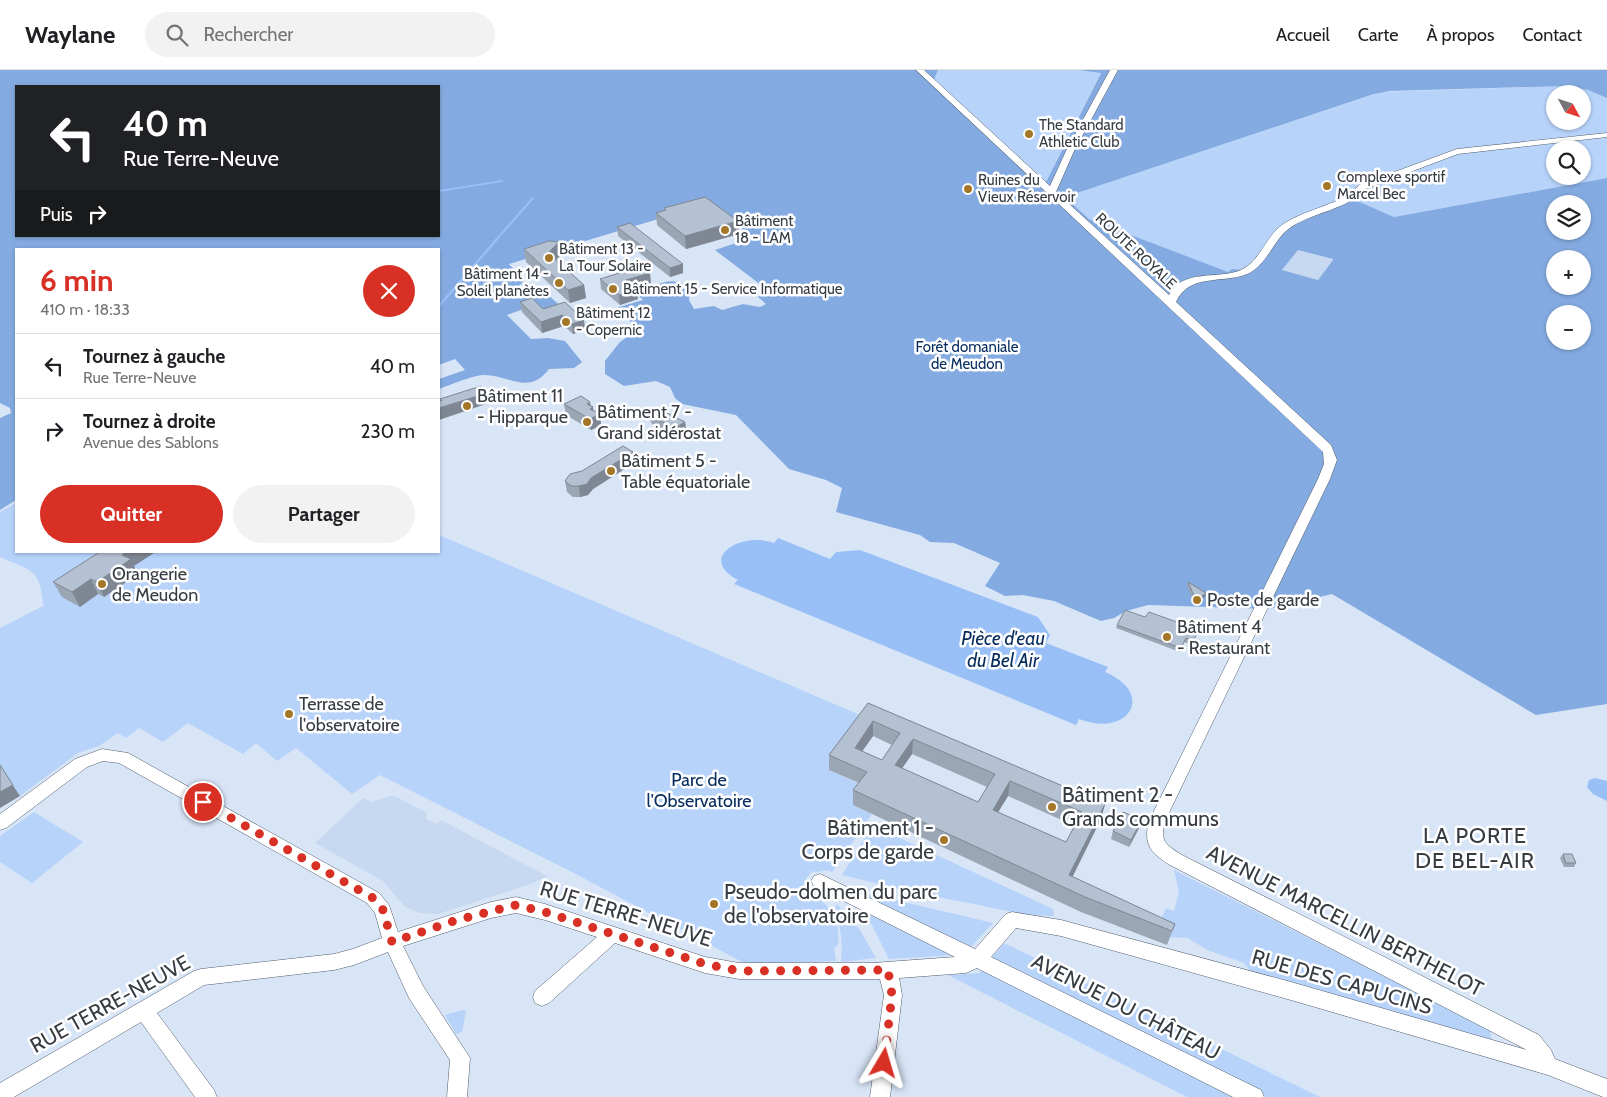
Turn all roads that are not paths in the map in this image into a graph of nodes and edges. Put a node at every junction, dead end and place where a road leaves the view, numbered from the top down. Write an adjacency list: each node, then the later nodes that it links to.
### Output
1 (920, 70): 4 (street, ROUTE ROYALE)
2 (1114, 70): 4 (street)
3 (1607, 135): 5 (street)
4 (1050, 193): 5 (street, ROUTE ROYALE)
5 (1170, 303): 6 (street, ROUTE ROYALE)
6 (1259, 611): 15 (street, AVENUE MARCELLIN BERTHELOT)
7 (0, 823): 10 (street)
8 (820, 881): 11 (street, AVENUE DU CHÂTEAU)
9 (612, 935): 10 (street, RUE TERRE-NEUVE); 12 (street, RUE TERRE-NEUVE); 13 (street)
10 (392, 942): 14 (street, RUE TERRE-NEUVE); 19 (street)
11 (978, 959): 12 (street, RUE TERRE-NEUVE); 15 (street, RUE DES CAPUCINS); 21 (street, AVENUE DU CHÂTEAU)
12 (888, 970): 20 (street)
13 (542, 997)
14 (143, 1010): 17 (street, RUE TERRE-NEUVE); 18 (street)
15 (1548, 1066): 16 (street, RUE DES CAPUCINS)
16 (1607, 1089)
17 (0, 1094)
18 (207, 1097)
19 (457, 1097)
20 (880, 1097)
21 (1254, 1097)

